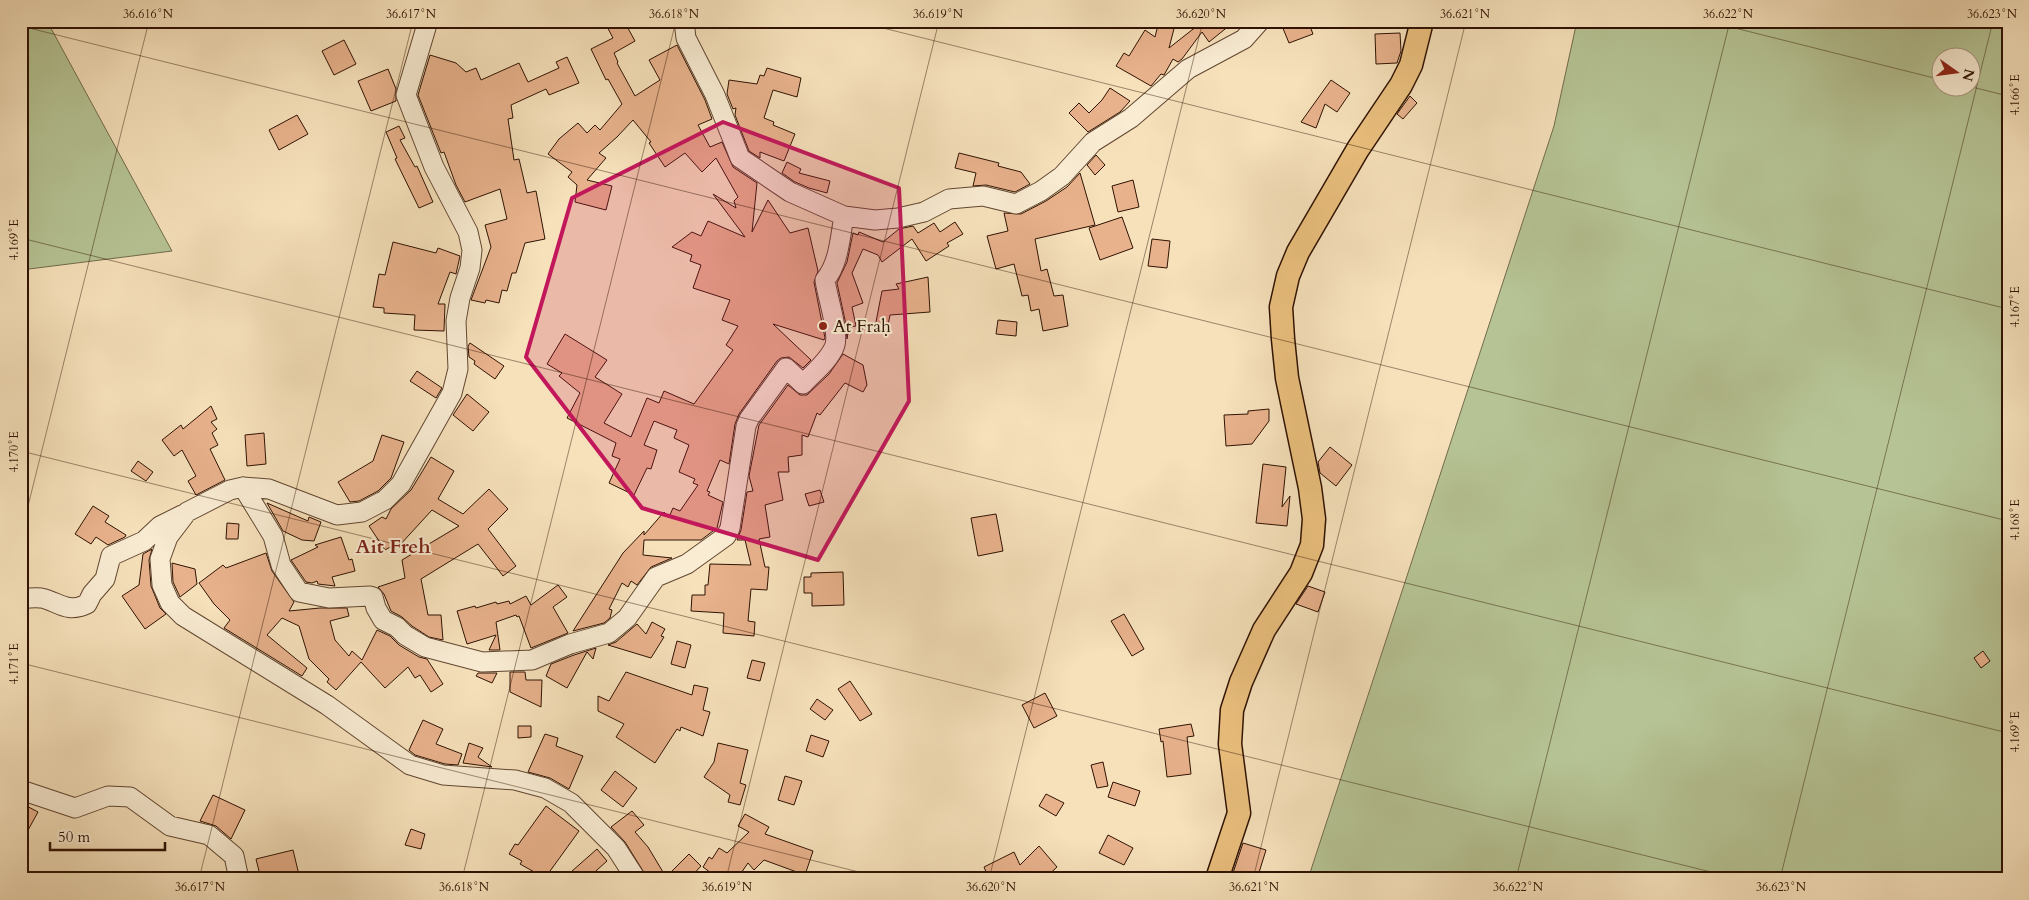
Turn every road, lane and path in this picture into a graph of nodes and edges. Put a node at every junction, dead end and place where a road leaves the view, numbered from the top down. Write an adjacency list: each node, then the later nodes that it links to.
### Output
1 (428, 21): 6 (street)
2 (684, 21): 5 (street)
3 (1260, 21): 5 (street)
4 (1422, 21): 12 (main road)
5 (844, 216): 6 (street)
6 (243, 487): 7 (street)
7 (187, 512): 8 (street); 11 (street)
8 (21, 599)
9 (21, 790): 10 (street)
10 (240, 879)
11 (636, 879)
12 (1217, 879)

